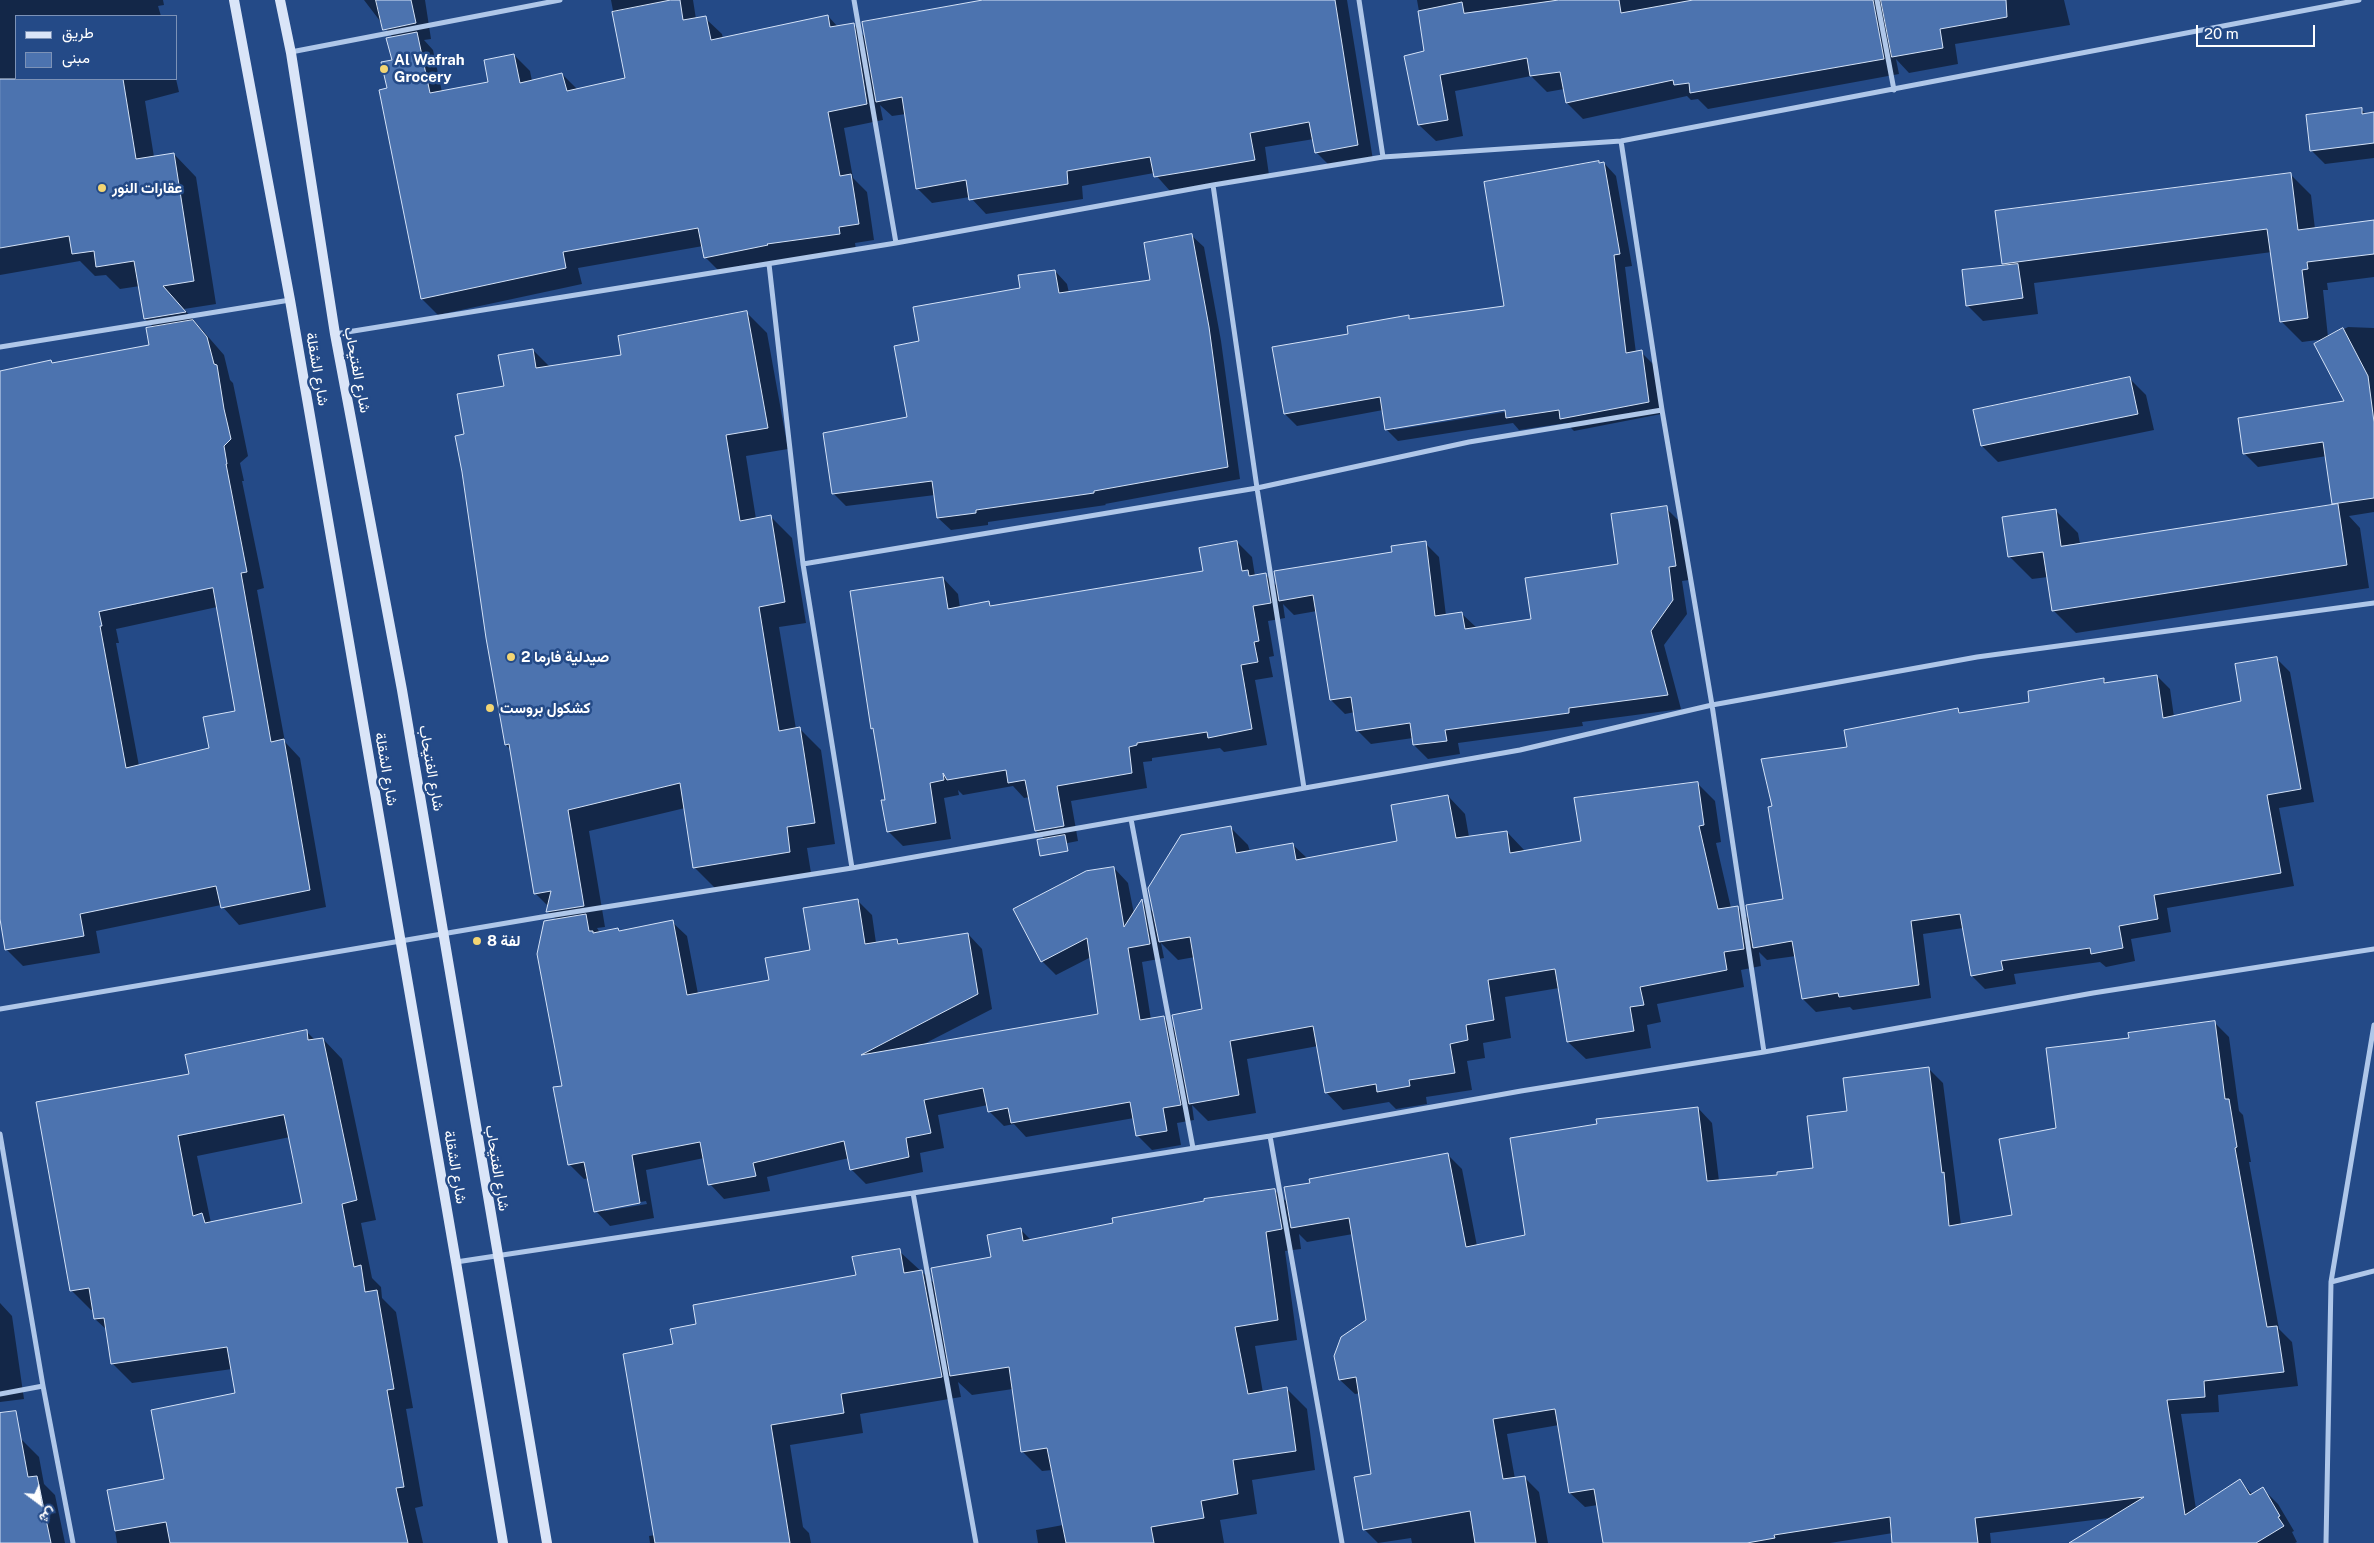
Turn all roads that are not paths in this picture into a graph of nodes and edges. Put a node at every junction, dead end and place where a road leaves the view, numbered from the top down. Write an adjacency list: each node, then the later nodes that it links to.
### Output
1 (234, 0): 15 (main road, شارع الشقلة)
2 (280, 0): 8 (main road, شارع الفتيحاب)
3 (560, 0): 8 (street)
4 (854, 0): 13 (street)
5 (1359, 0): 11 (street)
6 (1878, 0): 9 (street)
7 (2359, 0): 9 (street)
8 (291, 53): 16 (main road, شارع الفتيحاب)
9 (1894, 90): 10 (street)
10 (1621, 141): 11 (street); 18 (street)
11 (1383, 157): 12 (street)
12 (1213, 185): 13 (street); 19 (street)
13 (896, 243): 14 (street)
14 (769, 264): 16 (street); 20 (street)
15 (290, 300): 17 (street); 27 (main road, شارع الشقلة)
16 (335, 334): 26 (main road, شارع الفتيحاب)
17 (0, 347)
18 (1662, 410): 19 (street); 22 (street)
19 (1257, 488): 20 (street); 23 (street)
20 (803, 564): 25 (street)
21 (2374, 603): 22 (street)
22 (1712, 705): 23 (street); 31 (street)
23 (1304, 788): 24 (street)
24 (1131, 819): 25 (street); 34 (street)
25 (852, 868): 26 (street)
26 (444, 934): 27 (street); 36 (main road, شارع الفتيحاب)
27 (400, 942): 29 (street); 37 (main road, شارع الشقلة)
28 (2374, 949): 31 (street)
29 (0, 1009)
30 (2374, 1025): 39 (street)
31 (1764, 1052): 33 (street)
32 (0, 1134): 40 (street)
33 (1270, 1136): 34 (street); 46 (street)
34 (1192, 1148): 35 (street)
35 (913, 1193): 36 (street); 45 (street)
36 (496, 1255): 37 (street); 44 (main road, شارع الفتيحاب)
37 (456, 1262): 43 (main road, شارع الشقلة)
38 (2374, 1271): 39 (street)
39 (2331, 1282): 47 (street)
40 (43, 1386): 41 (street); 42 (street)
41 (0, 1394)
42 (73, 1543)
43 (503, 1543)
44 (547, 1543)
45 (976, 1543)
46 (1342, 1543)
47 (2326, 1543)

